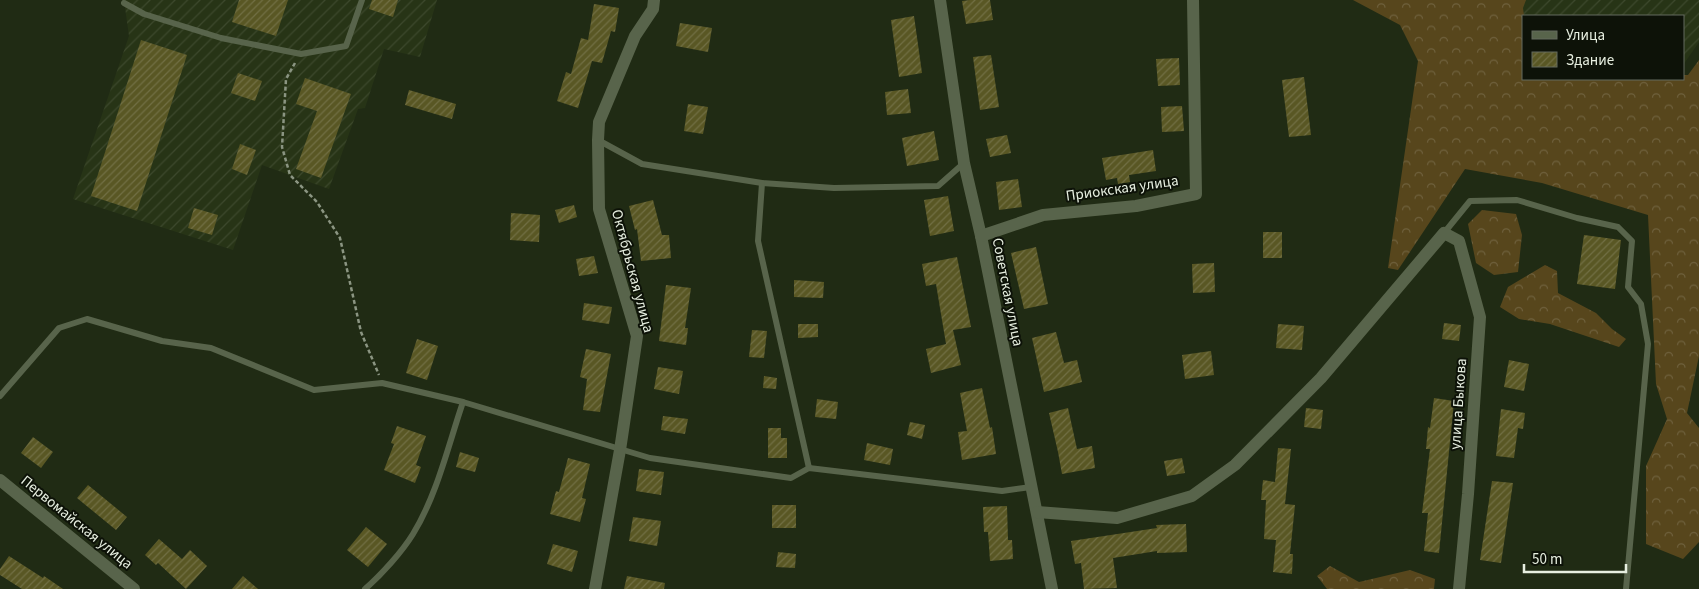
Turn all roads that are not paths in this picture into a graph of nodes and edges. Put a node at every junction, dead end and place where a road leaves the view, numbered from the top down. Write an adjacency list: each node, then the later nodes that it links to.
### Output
1 (362, 0): 5 (lane)
2 (654, 0): 6 (street, Октябрьская улица)
3 (940, 0): 7 (street, Советская улица)
4 (1193, 0): 10 (street, Приокская улица)
5 (124, 2)
6 (598, 140): 8 (lane); 13 (street, Октябрьская улица)
7 (964, 163): 8 (lane); 10 (street, Советская улица)
8 (762, 183): 14 (lane)
9 (1444, 233): 17 (street); 22 (street, улица Быкова); 23 (lane)
10 (981, 236): 16 (street, Советская улица)
11 (0, 396): 12 (lane)
12 (462, 402): 13 (lane); 19 (lane)
13 (620, 450): 14 (lane); 20 (street, Октябрьская улица)
14 (809, 468): 16 (lane)
15 (0, 480): 18 (street, Первомайская улица)
16 (1031, 487): 17 (street, Советская улица)
17 (1038, 512): 21 (street, Советская улица)
18 (134, 589)
19 (365, 589)
20 (595, 589)
21 (1052, 589)
22 (1459, 589)
23 (1626, 589)

